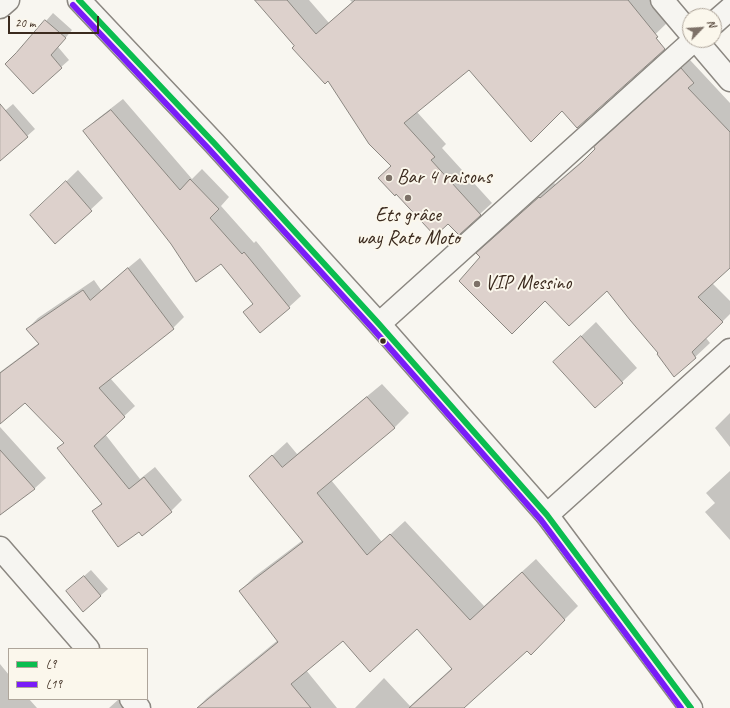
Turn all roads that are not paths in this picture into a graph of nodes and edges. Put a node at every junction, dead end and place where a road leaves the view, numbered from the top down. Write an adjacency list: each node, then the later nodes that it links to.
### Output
1 (8, 0): 4 (street)
2 (79, 0): 11 (street)
3 (662, 0): 7 (street)
4 (0, 7)
5 (730, 9): 6 (street)
6 (722, 16)
7 (682, 24)
8 (686, 48): 11 (street)
9 (702, 48): 10 (street)
10 (730, 80)
11 (379, 324): 13 (street)
12 (730, 350): 13 (street)
13 (547, 515): 18 (street)
14 (0, 548): 15 (street)
15 (87, 648)
16 (132, 700): 17 (street)
17 (139, 708)
18 (691, 708)

